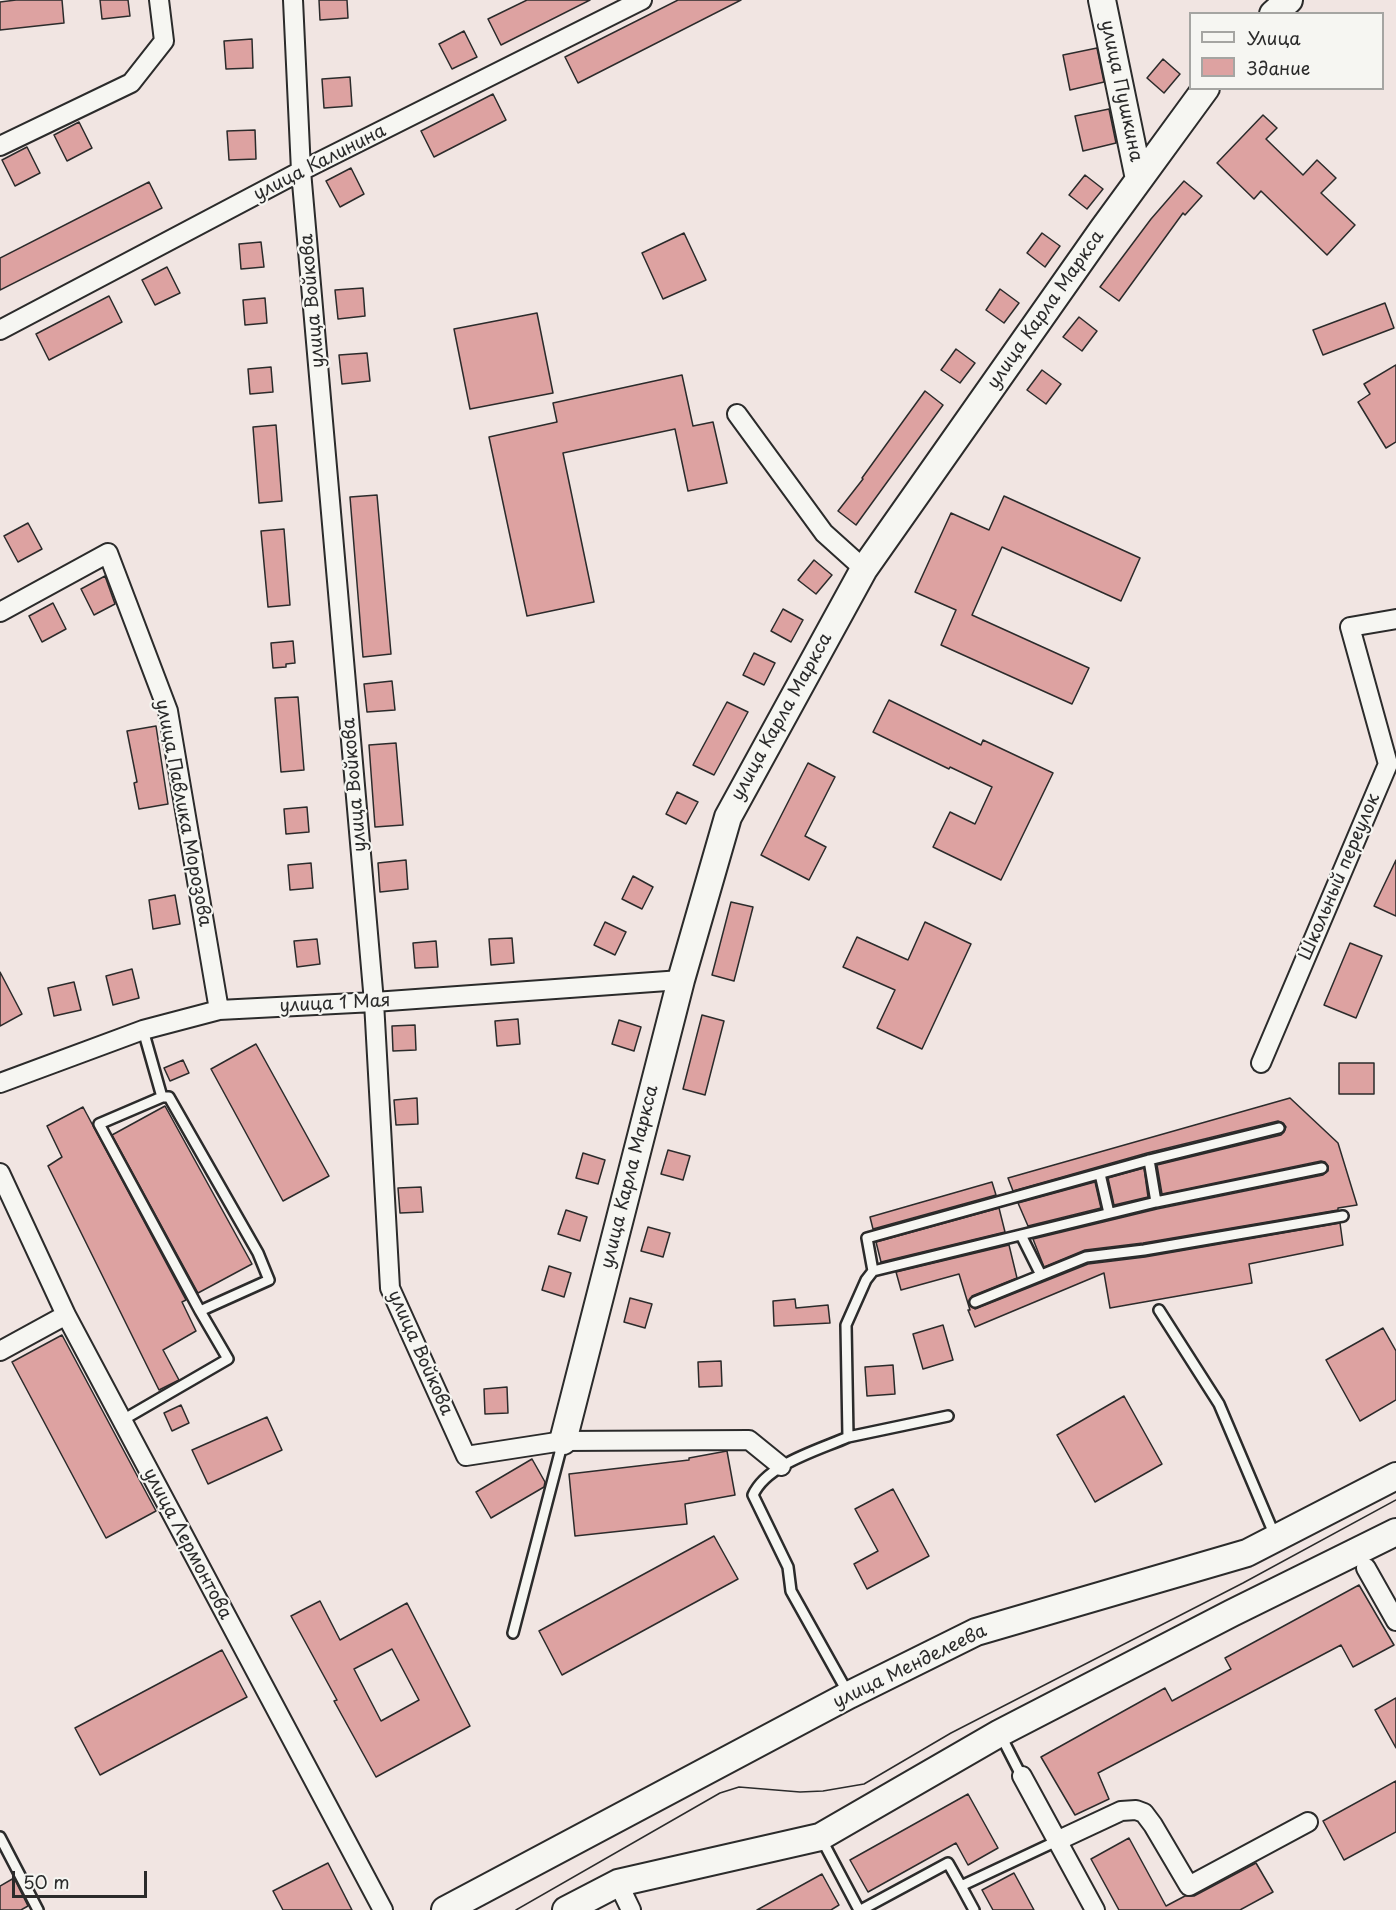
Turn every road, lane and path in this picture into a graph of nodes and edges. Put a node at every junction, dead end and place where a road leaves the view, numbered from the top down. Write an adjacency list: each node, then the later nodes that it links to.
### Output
1 (159, 0): 9 (street)
2 (292, 0): 10 (street, улица Войкова)
3 (642, 0): 10 (street, улица Калинина)
4 (1102, 0): 8 (main road)
5 (1288, 0): 6 (main road)
6 (1275, 12)
7 (1201, 90): 8 (main road, улица Карла Маркса)
8 (1127, 123): 13 (main road, улица Карла Маркса)
9 (0, 146)
10 (302, 171): 11 (street, улица Калинина); 17 (street, улица Войкова)
11 (0, 330)
12 (737, 414): 13 (street)
13 (864, 569): 16 (main road, улица Карла Маркса)
14 (0, 612): 18 (street, улица Павлика Морозова)
15 (1396, 619): 20 (street, Школьный переулок)
16 (681, 980): 17 (street, улица 1 Мая); 42 (main road, улица Карла Маркса)
17 (374, 1002): 18 (street, улица 1 Мая); 42 (street, улица Войкова)
18 (219, 1010): 19 (street, улица 1 Мая)
19 (143, 1030): 21 (street, улица 1 Мая); 22 (lane)
20 (1261, 1063)
21 (0, 1083)
22 (162, 1097): 36 (lane); 36 (lane)
23 (1279, 1128): 24 (lane)
24 (1149, 1161): 27 (lane); 28 (lane)
25 (1322, 1168): 28 (lane)
26 (0, 1173): 37 (street, улица Лермонтова)
27 (1100, 1174): 29 (lane); 32 (lane)
28 (1156, 1202): 29 (lane)
29 (1109, 1213): 31 (lane)
30 (1343, 1216): 33 (lane)
31 (1021, 1234): 32 (lane); 33 (lane)
32 (873, 1271): 41 (lane)
33 (1041, 1275): 34 (lane)
34 (975, 1302)
35 (1159, 1310): 46 (lane)
36 (200, 1311): 40 (lane)
37 (66, 1315): 38 (street); 40 (street, улица Лермонтова)
38 (0, 1351)
39 (948, 1416): 41 (lane)
40 (121, 1421): 60 (street, улица Лермонтова)
41 (848, 1437): 43 (lane)
42 (563, 1441): 43 (street); 49 (lane)
43 (781, 1466): 50 (lane)
44 (1396, 1476): 46 (main road, улица Менделеева)
45 (1396, 1532): 47 (main road)
46 (1276, 1538): 50 (main road, улица Менделеева)
47 (1361, 1560): 48 (street); 51 (main road)
48 (1396, 1621)
49 (513, 1633)
50 (849, 1695): 61 (main road, улица Менделеева)
51 (1000, 1733): 52 (lane); 55 (main road)
52 (1022, 1776): 56 (lane); 66 (street)
53 (1308, 1822): 56 (street)
54 (0, 1837): 59 (lane)
55 (820, 1837): 57 (main road); 64 (lane)
56 (1059, 1840): 58 (lane); 66 (lane)
57 (618, 1883): 62 (main road); 63 (street)
58 (962, 1886): 64 (lane); 65 (lane)
59 (38, 1910)
60 (383, 1910)
61 (445, 1910)
62 (566, 1910)
63 (631, 1910)
64 (860, 1910)
65 (974, 1910)
66 (1096, 1910)

